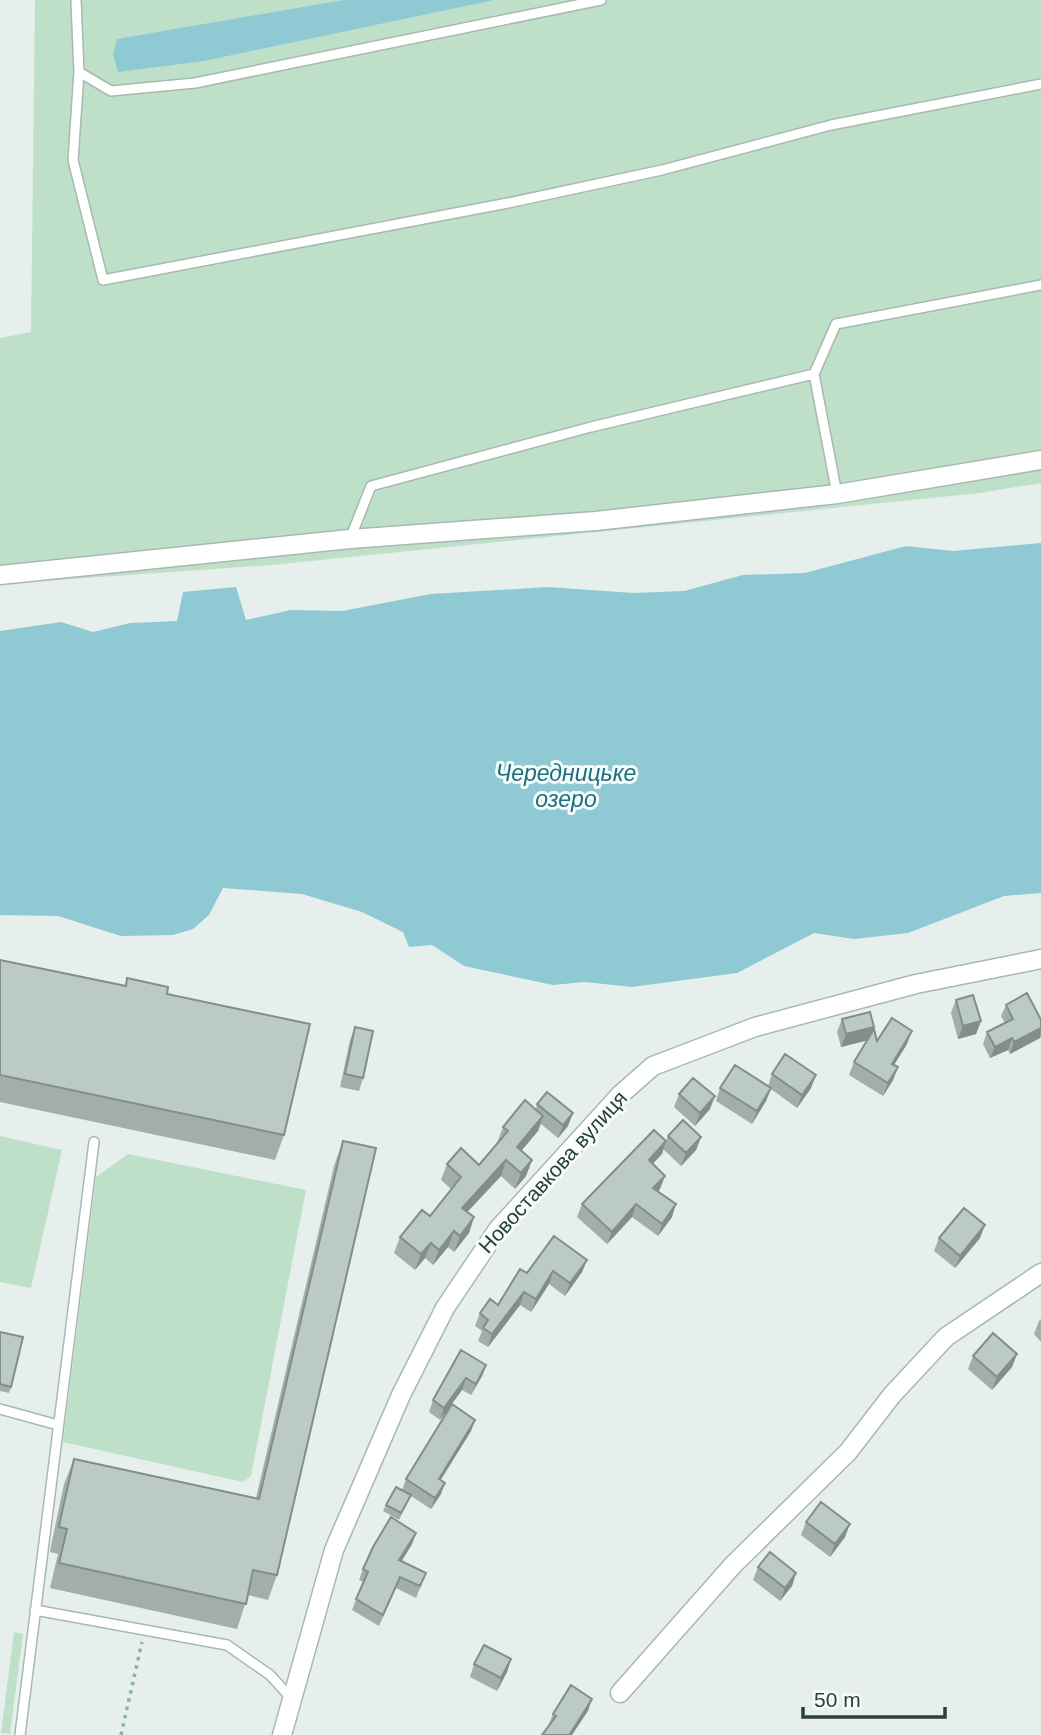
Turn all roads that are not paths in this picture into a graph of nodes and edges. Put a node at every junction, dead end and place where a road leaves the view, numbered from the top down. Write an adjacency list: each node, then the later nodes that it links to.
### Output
1 (76, 0): 3 (lane)
2 (601, 0): 3 (lane)
3 (79, 72): 4 (lane)
4 (1041, 84)
5 (1041, 285): 6 (lane)
6 (814, 374): 8 (lane); 9 (lane)
7 (1041, 460): 8 (street)
8 (837, 494): 9 (street)
9 (350, 539): 10 (street)
10 (0, 575)
11 (1041, 959): 18 (street, Новоставкова вулиця)
12 (94, 1142): 15 (lane)
13 (1041, 1273): 17 (street)
14 (0, 1409): 15 (lane)
15 (58, 1425): 16 (lane)
16 (35, 1611): 18 (lane); 19 (lane)
17 (620, 1693)
18 (292, 1699): 20 (street, Новоставкова вулиця)
19 (20, 1735)
20 (282, 1735)

